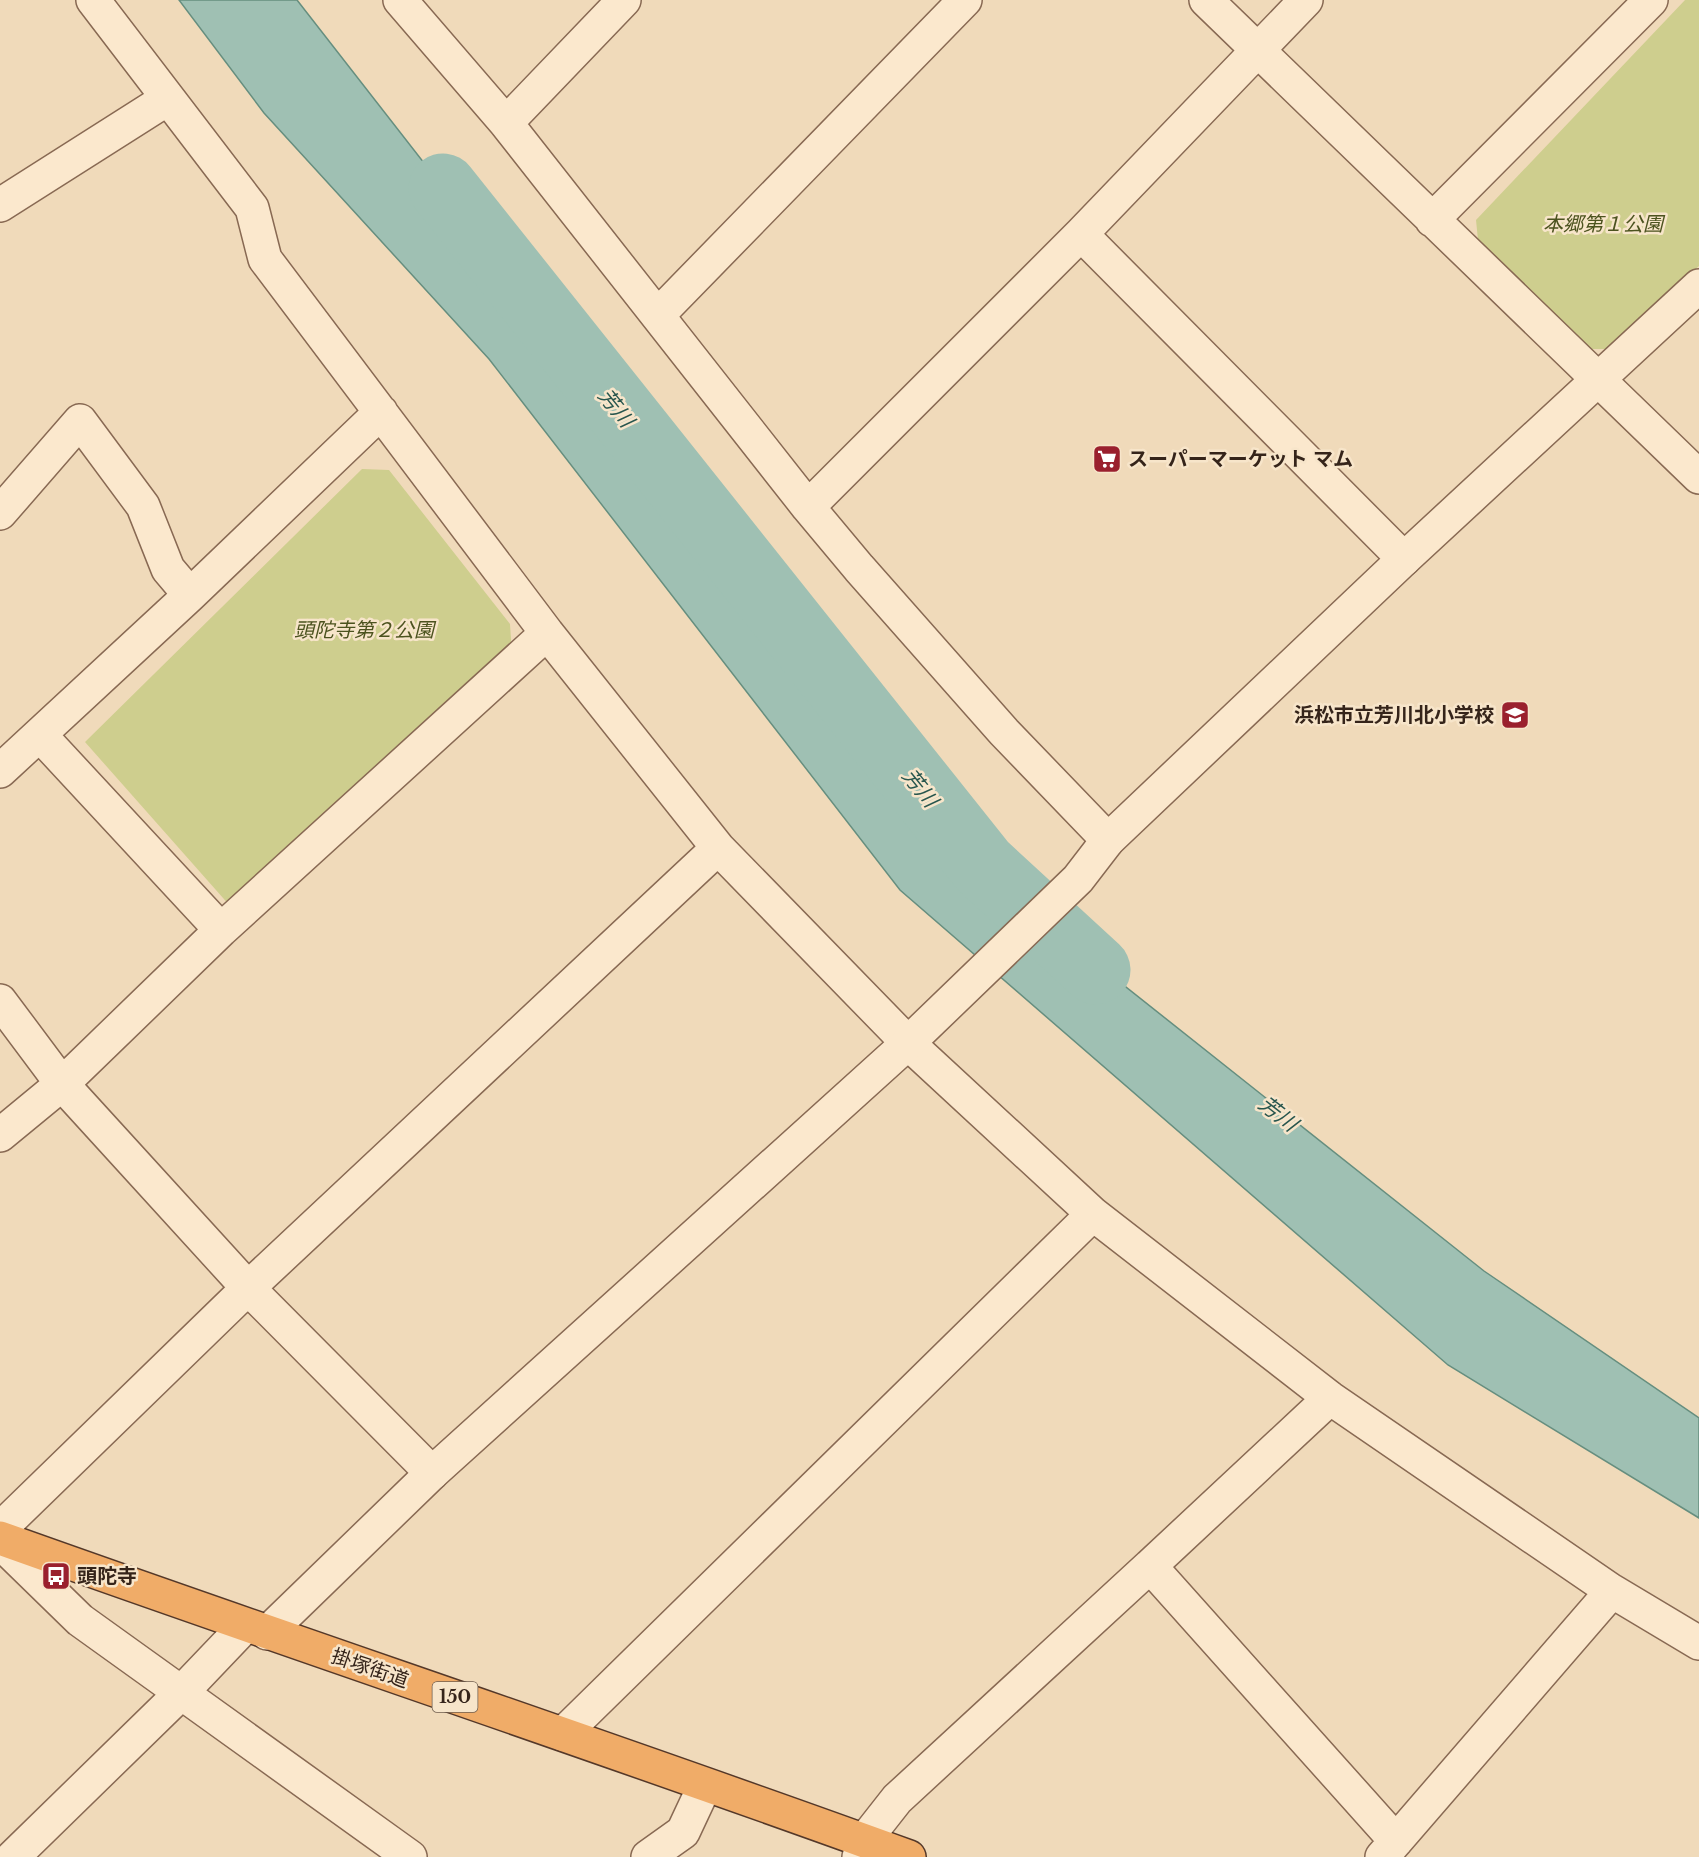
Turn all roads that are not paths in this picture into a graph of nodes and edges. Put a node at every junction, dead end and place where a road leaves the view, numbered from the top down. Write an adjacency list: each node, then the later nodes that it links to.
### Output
1 (93, 0): 9 (street)
2 (400, 0): 10 (street)
3 (624, 0): 10 (street)
4 (965, 0): 15 (street)
5 (1206, 0): 8 (street)
6 (1305, 0): 8 (street)
7 (1651, 0): 12 (street)
8 (1256, 50): 12 (street); 13 (street)
9 (167, 99): 11 (street); 17 (street)
10 (506, 123): 15 (street)
11 (0, 205)
12 (1432, 220): 16 (street)
13 (1081, 234): 19 (street); 21 (street)
14 (1699, 286): 16 (street)
15 (658, 315): 19 (street)
16 (1597, 380): 18 (street); 21 (street)
17 (381, 412): 22 (street); 23 (street)
18 (1699, 477)
19 (808, 507): 26 (street)
20 (0, 513): 22 (street)
21 (1404, 559): 26 (street)
22 (190, 595): 24 (street)
23 (547, 633): 27 (street); 28 (street)
24 (40, 735): 25 (street); 28 (street)
25 (0, 771)
26 (1108, 840): 30 (street)
27 (718, 848): 30 (street); 34 (street)
28 (221, 930): 31 (street)
29 (0, 1001): 31 (street)
30 (908, 1043): 33 (street); 36 (street)
31 (62, 1084): 32 (street); 34 (street)
32 (0, 1135)
33 (1093, 1214): 35 (street); 44 (street)
34 (248, 1288): 36 (street); 37 (street)
35 (1330, 1398): 39 (street); 40 (street)
36 (432, 1473): 41 (street)
37 (0, 1529)
38 (0, 1540): 41 (highway, 掛塚街道 / 150); 43 (street)
39 (1150, 1566): 46 (street); 47 (street)
40 (1612, 1591): 42 (street); 47 (street)
41 (256, 1629): 43 (street); 44 (highway, 掛塚街道 / 150)
42 (1699, 1643)
43 (181, 1693): 48 (street); 49 (street)
44 (563, 1734): 45 (highway, 掛塚街道 / 150)
45 (705, 1785): 46 (highway, 掛塚街道 / 150); 50 (street)
46 (861, 1849): 51 (highway, 掛塚街道 / 150)
47 (1389, 1849)
48 (14, 1857)
49 (410, 1857)
50 (648, 1857)
51 (909, 1857)

